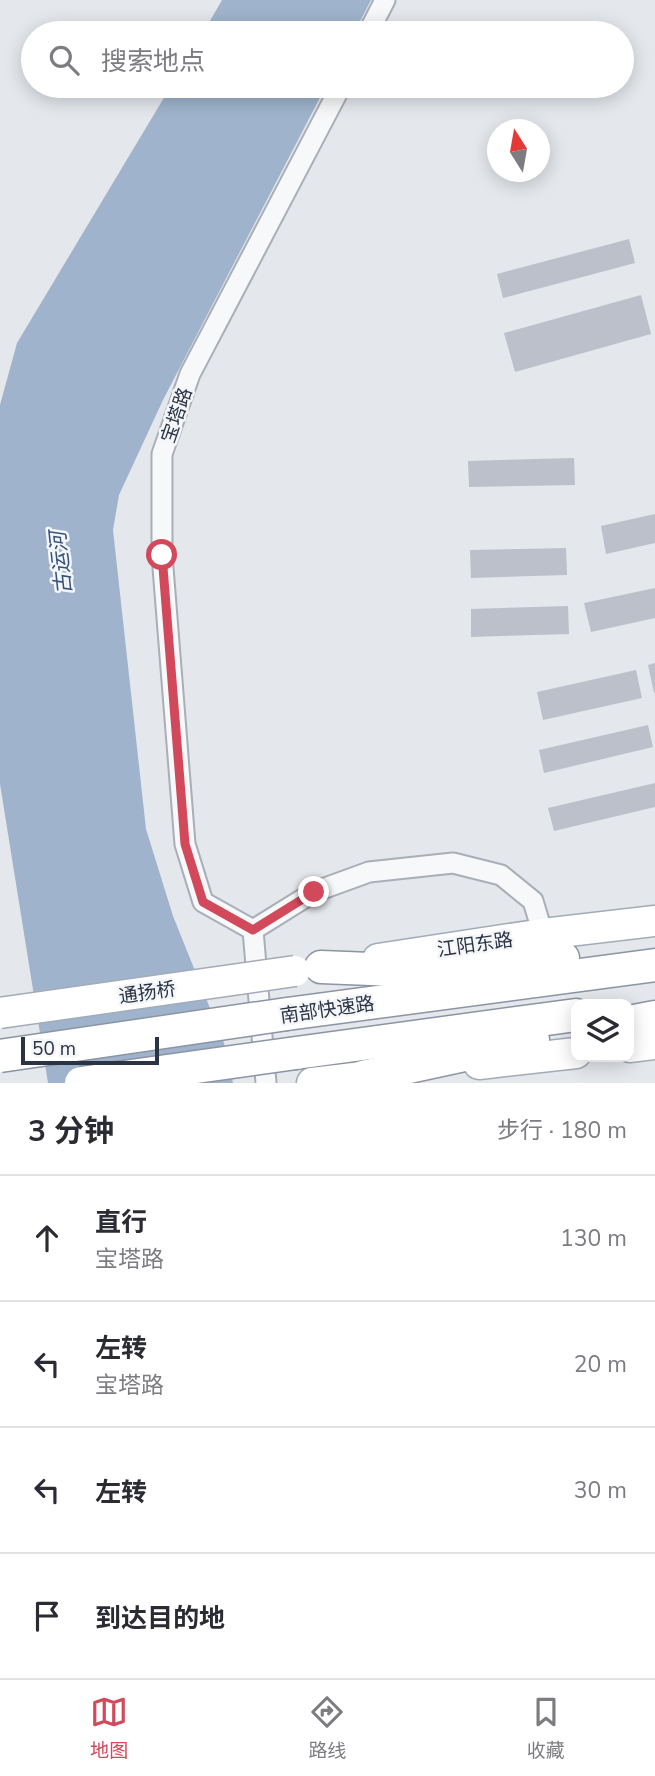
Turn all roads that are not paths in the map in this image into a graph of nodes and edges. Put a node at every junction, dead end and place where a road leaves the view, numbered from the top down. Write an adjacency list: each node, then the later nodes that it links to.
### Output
1 (385, 0): 2 (street)
2 (374, 21)
3 (335, 98): 5 (street, 宝塔路)
4 (655, 921): 6 (main road, 江阳东路)
5 (253, 930): 6 (street); 23 (street)
6 (543, 934): 9 (main road, 江阳东路)
7 (655, 951): 9 (highway)
8 (655, 965): 20 (highway, 南部快速路, bridge)
9 (308, 969): 12 (main road, 通扬桥, bridge)
10 (655, 1004): 11 (highway)
11 (634, 1007)
12 (0, 1013)
13 (571, 1016): 22 (highway, 南部快速路, bridge)
14 (655, 1017): 15 (highway)
15 (634, 1021)
16 (571, 1032): 21 (highway)
17 (655, 1044): 18 (main road)
18 (634, 1046)
19 (571, 1054): 21 (main road)
20 (0, 1056)
21 (363, 1077): 24 (main road)
22 (81, 1083)
23 (266, 1083)
24 (312, 1083)

